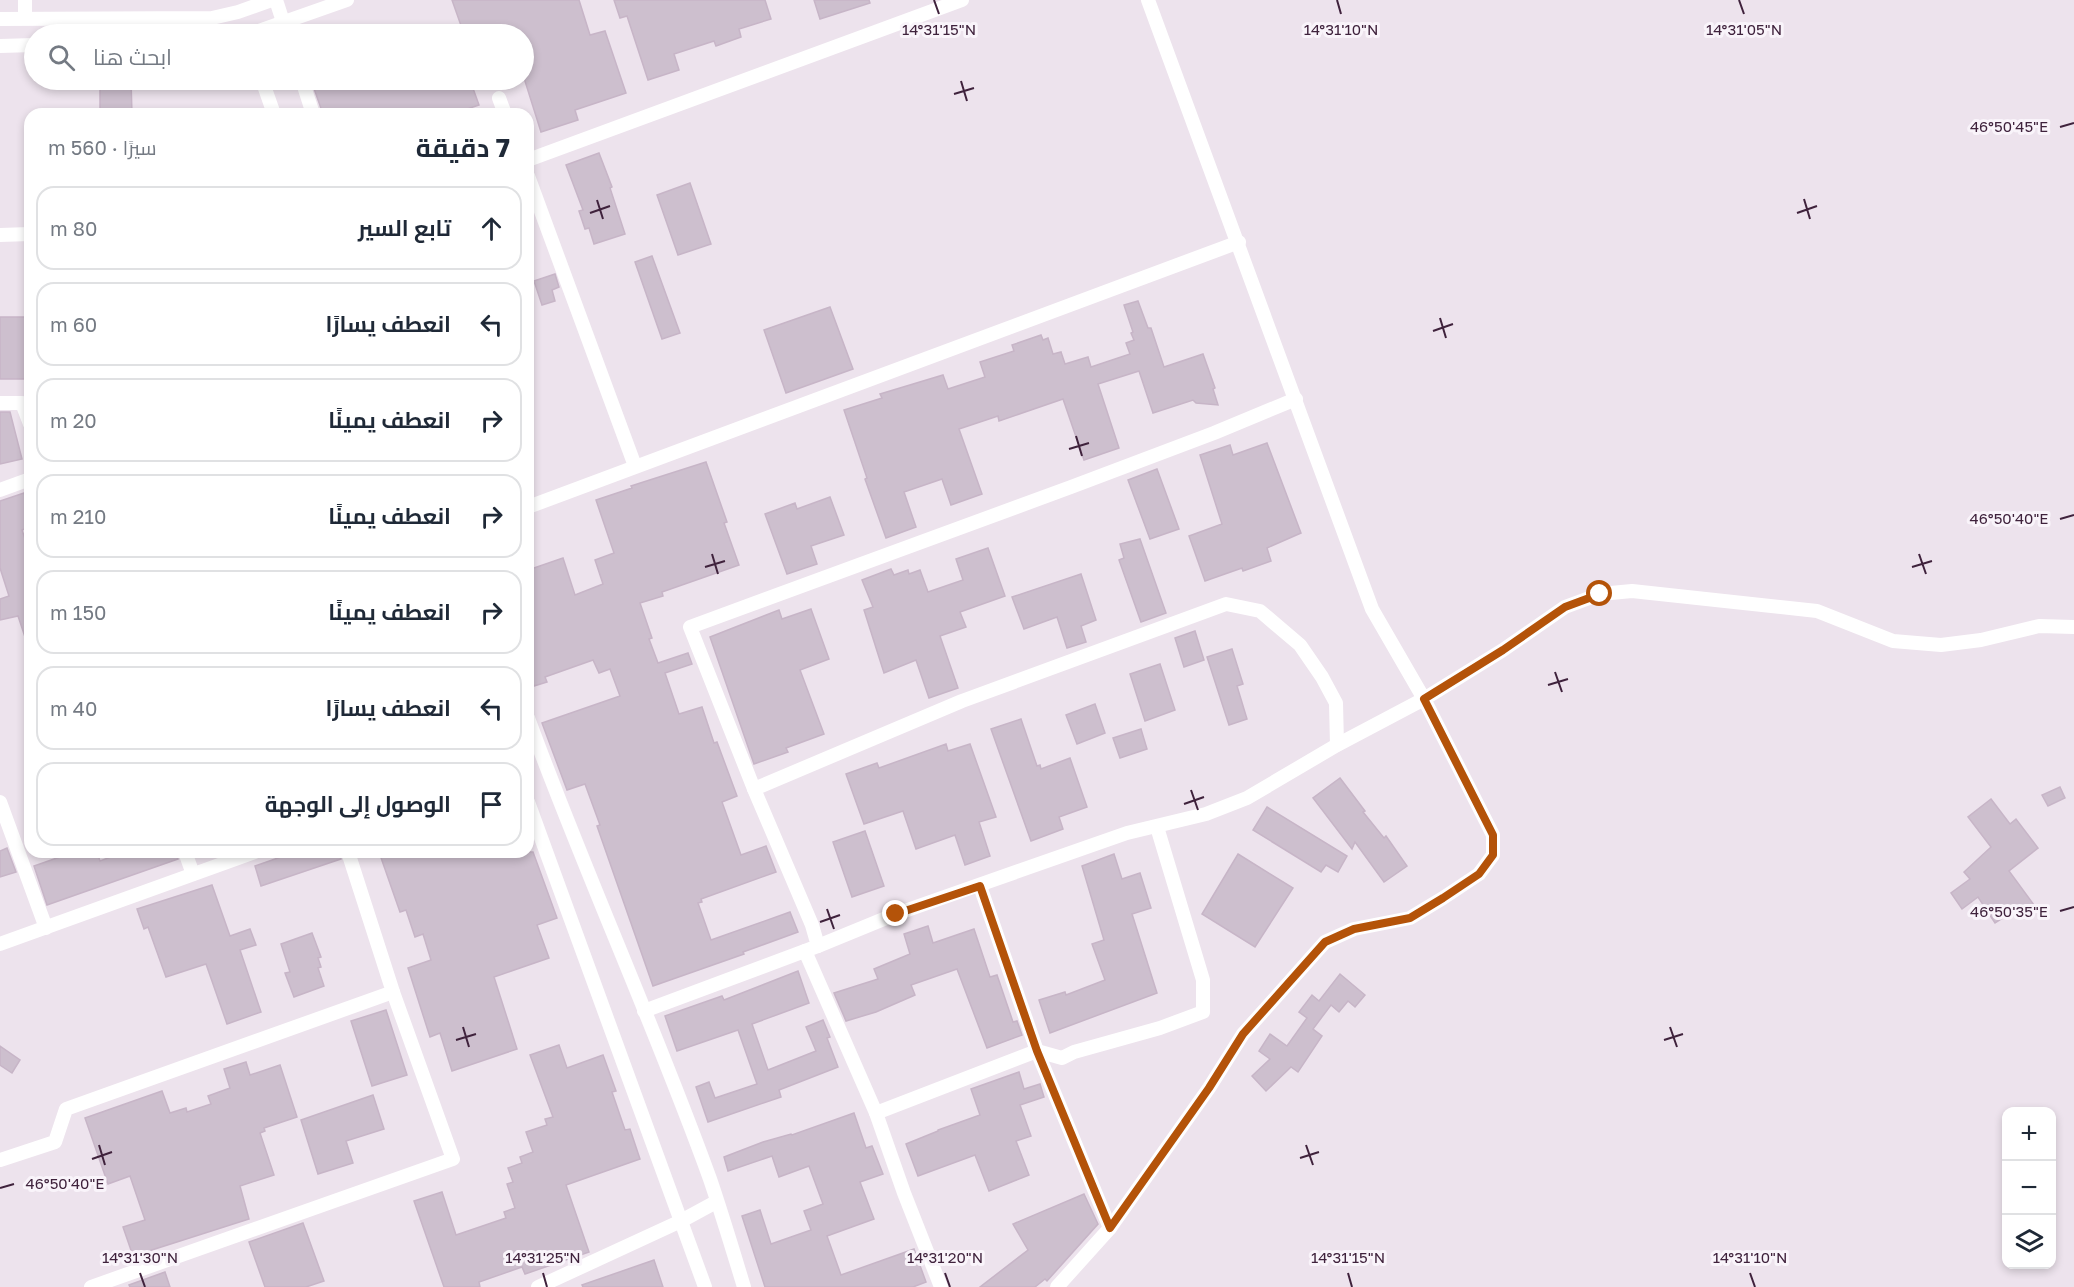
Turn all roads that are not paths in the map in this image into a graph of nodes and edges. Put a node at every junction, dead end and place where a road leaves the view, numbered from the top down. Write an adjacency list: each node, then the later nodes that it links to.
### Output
1 (25, 0): 7 (street)
2 (274, 0): 6 (street); 10 (street)
3 (347, 0): 11 (street)
4 (962, 0): 20 (street)
5 (1148, 0): 24 (street)
6 (238, 12): 7 (street); 9 (street)
7 (25, 18): 8 (street)
8 (0, 19)
9 (242, 24)
10 (283, 24)
11 (296, 24)
12 (24, 45): 13 (street)
13 (0, 46)
14 (266, 90): 17 (street)
15 (305, 90): 18 (street)
16 (499, 98): 19 (street)
17 (272, 108)
18 (311, 108)
19 (503, 108)
20 (534, 158)
21 (534, 192): 28 (street)
22 (24, 234): 23 (street)
23 (0, 235)
24 (1239, 242): 25 (street); 28 (street)
25 (1296, 399): 33 (street); 36 (street)
26 (0, 403): 27 (street)
27 (24, 408)
28 (635, 466): 31 (street)
29 (24, 481): 30 (street)
30 (0, 490)
31 (534, 505)
32 (2074, 627): 33 (street)
33 (1424, 699): 35 (street); 55 (street)
34 (534, 738): 49 (street)
35 (1337, 745): 36 (street); 39 (street)
36 (754, 789): 47 (street)
37 (0, 801): 45 (street)
38 (534, 818): 54 (street)
39 (1157, 827): 44 (street); 50 (street)
40 (187, 858): 43 (street)
41 (238, 858): 43 (street)
42 (350, 858): 48 (street)
43 (194, 874): 45 (street)
44 (980, 886): 47 (street); 50 (street)
45 (46, 928): 46 (street)
46 (0, 944)
47 (812, 948): 49 (street); 51 (street)
48 (393, 992): 52 (street); 56 (street)
49 (644, 1011): 53 (street)
50 (1037, 1051): 51 (street); 55 (street)
51 (876, 1113): 60 (street)
52 (0, 1160)
53 (716, 1202): 54 (street); 59 (street)
54 (681, 1221): 57 (street); 58 (street)
55 (1110, 1228): 61 (street)
56 (91, 1287)
57 (538, 1287)
58 (705, 1287)
59 (744, 1287)
60 (941, 1287)
61 (1057, 1287)

